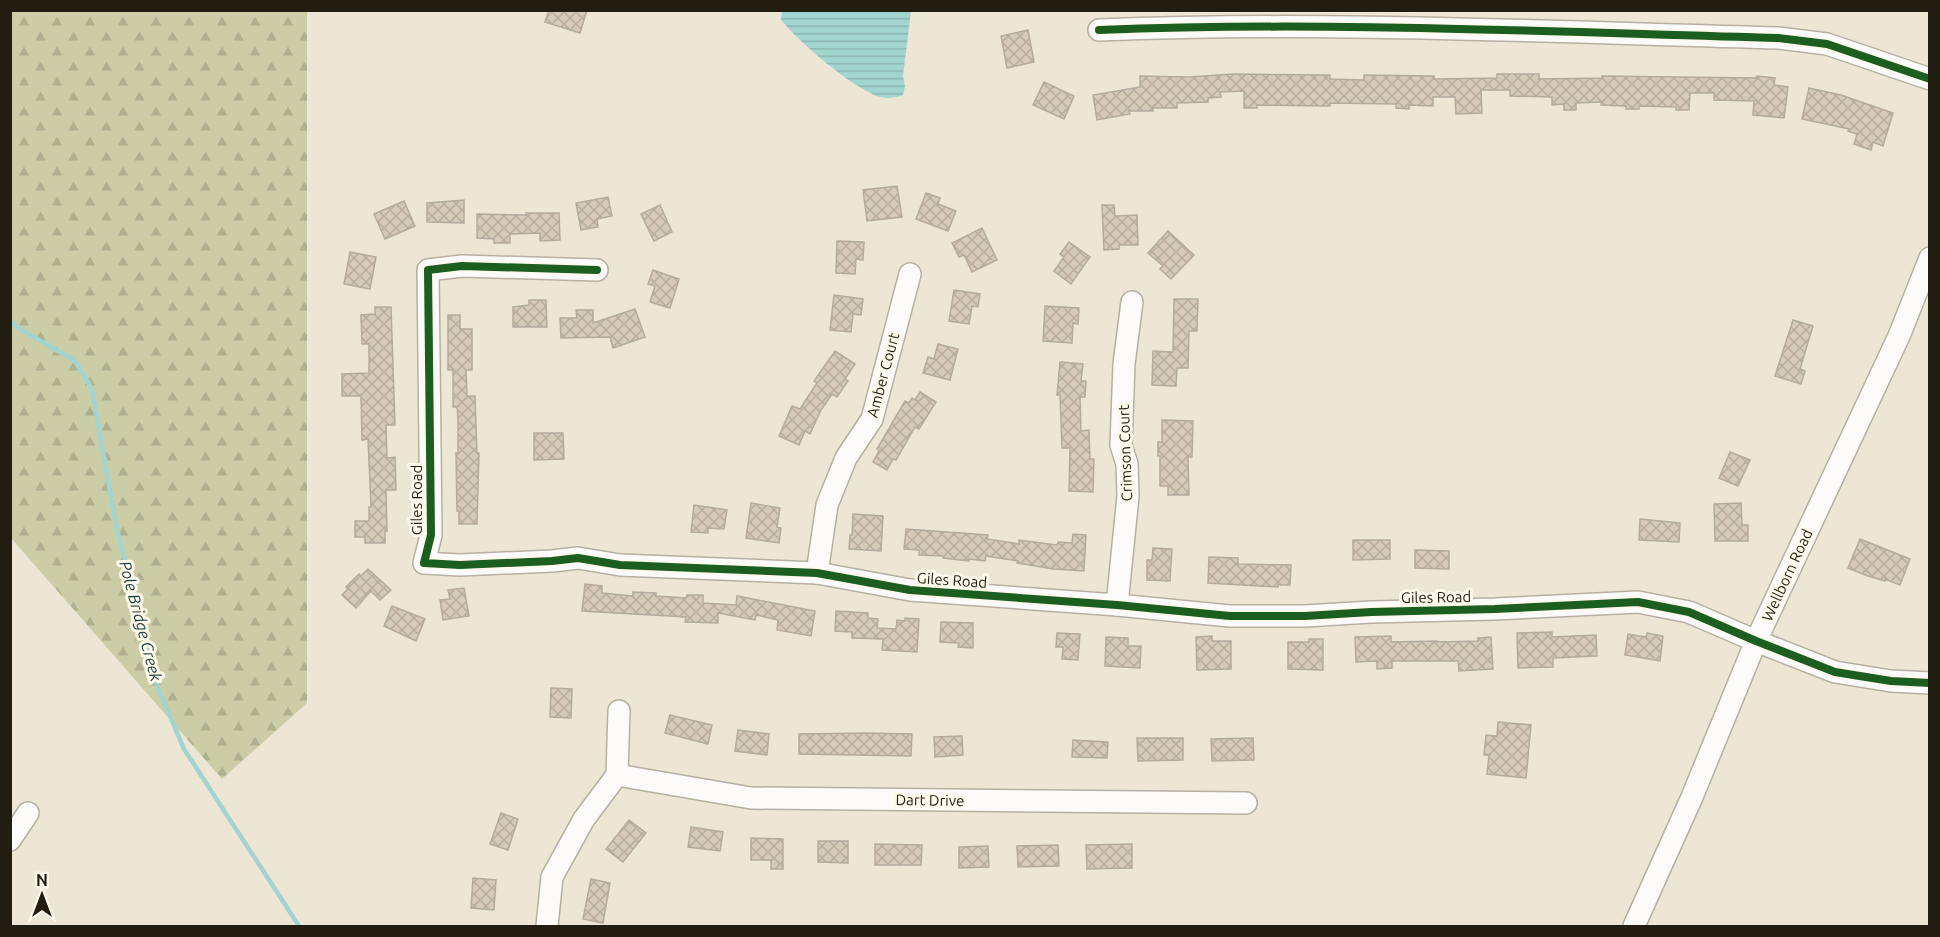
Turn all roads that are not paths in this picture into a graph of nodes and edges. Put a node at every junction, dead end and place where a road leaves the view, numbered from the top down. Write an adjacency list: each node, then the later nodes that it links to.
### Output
1 (1099, 30): 2 (street)
2 (1929, 79)
3 (1929, 258): 9 (street, Wellborn Road)
4 (597, 270): 7 (street, Giles Road)
5 (910, 274): 7 (street, Amber Court)
6 (1132, 302): 8 (street, Crimson Court)
7 (817, 573): 8 (street, Giles Road)
8 (1117, 605): 9 (street, Giles Road)
9 (1756, 641): 10 (street, Giles Road); 17 (street, Wellborn Road)
10 (1929, 684)
11 (619, 711): 12 (street)
12 (617, 775): 13 (street, Dart Drive); 16 (street)
13 (1246, 803)
14 (28, 813): 15 (street)
15 (10, 840)
16 (547, 927)
17 (1634, 927)

